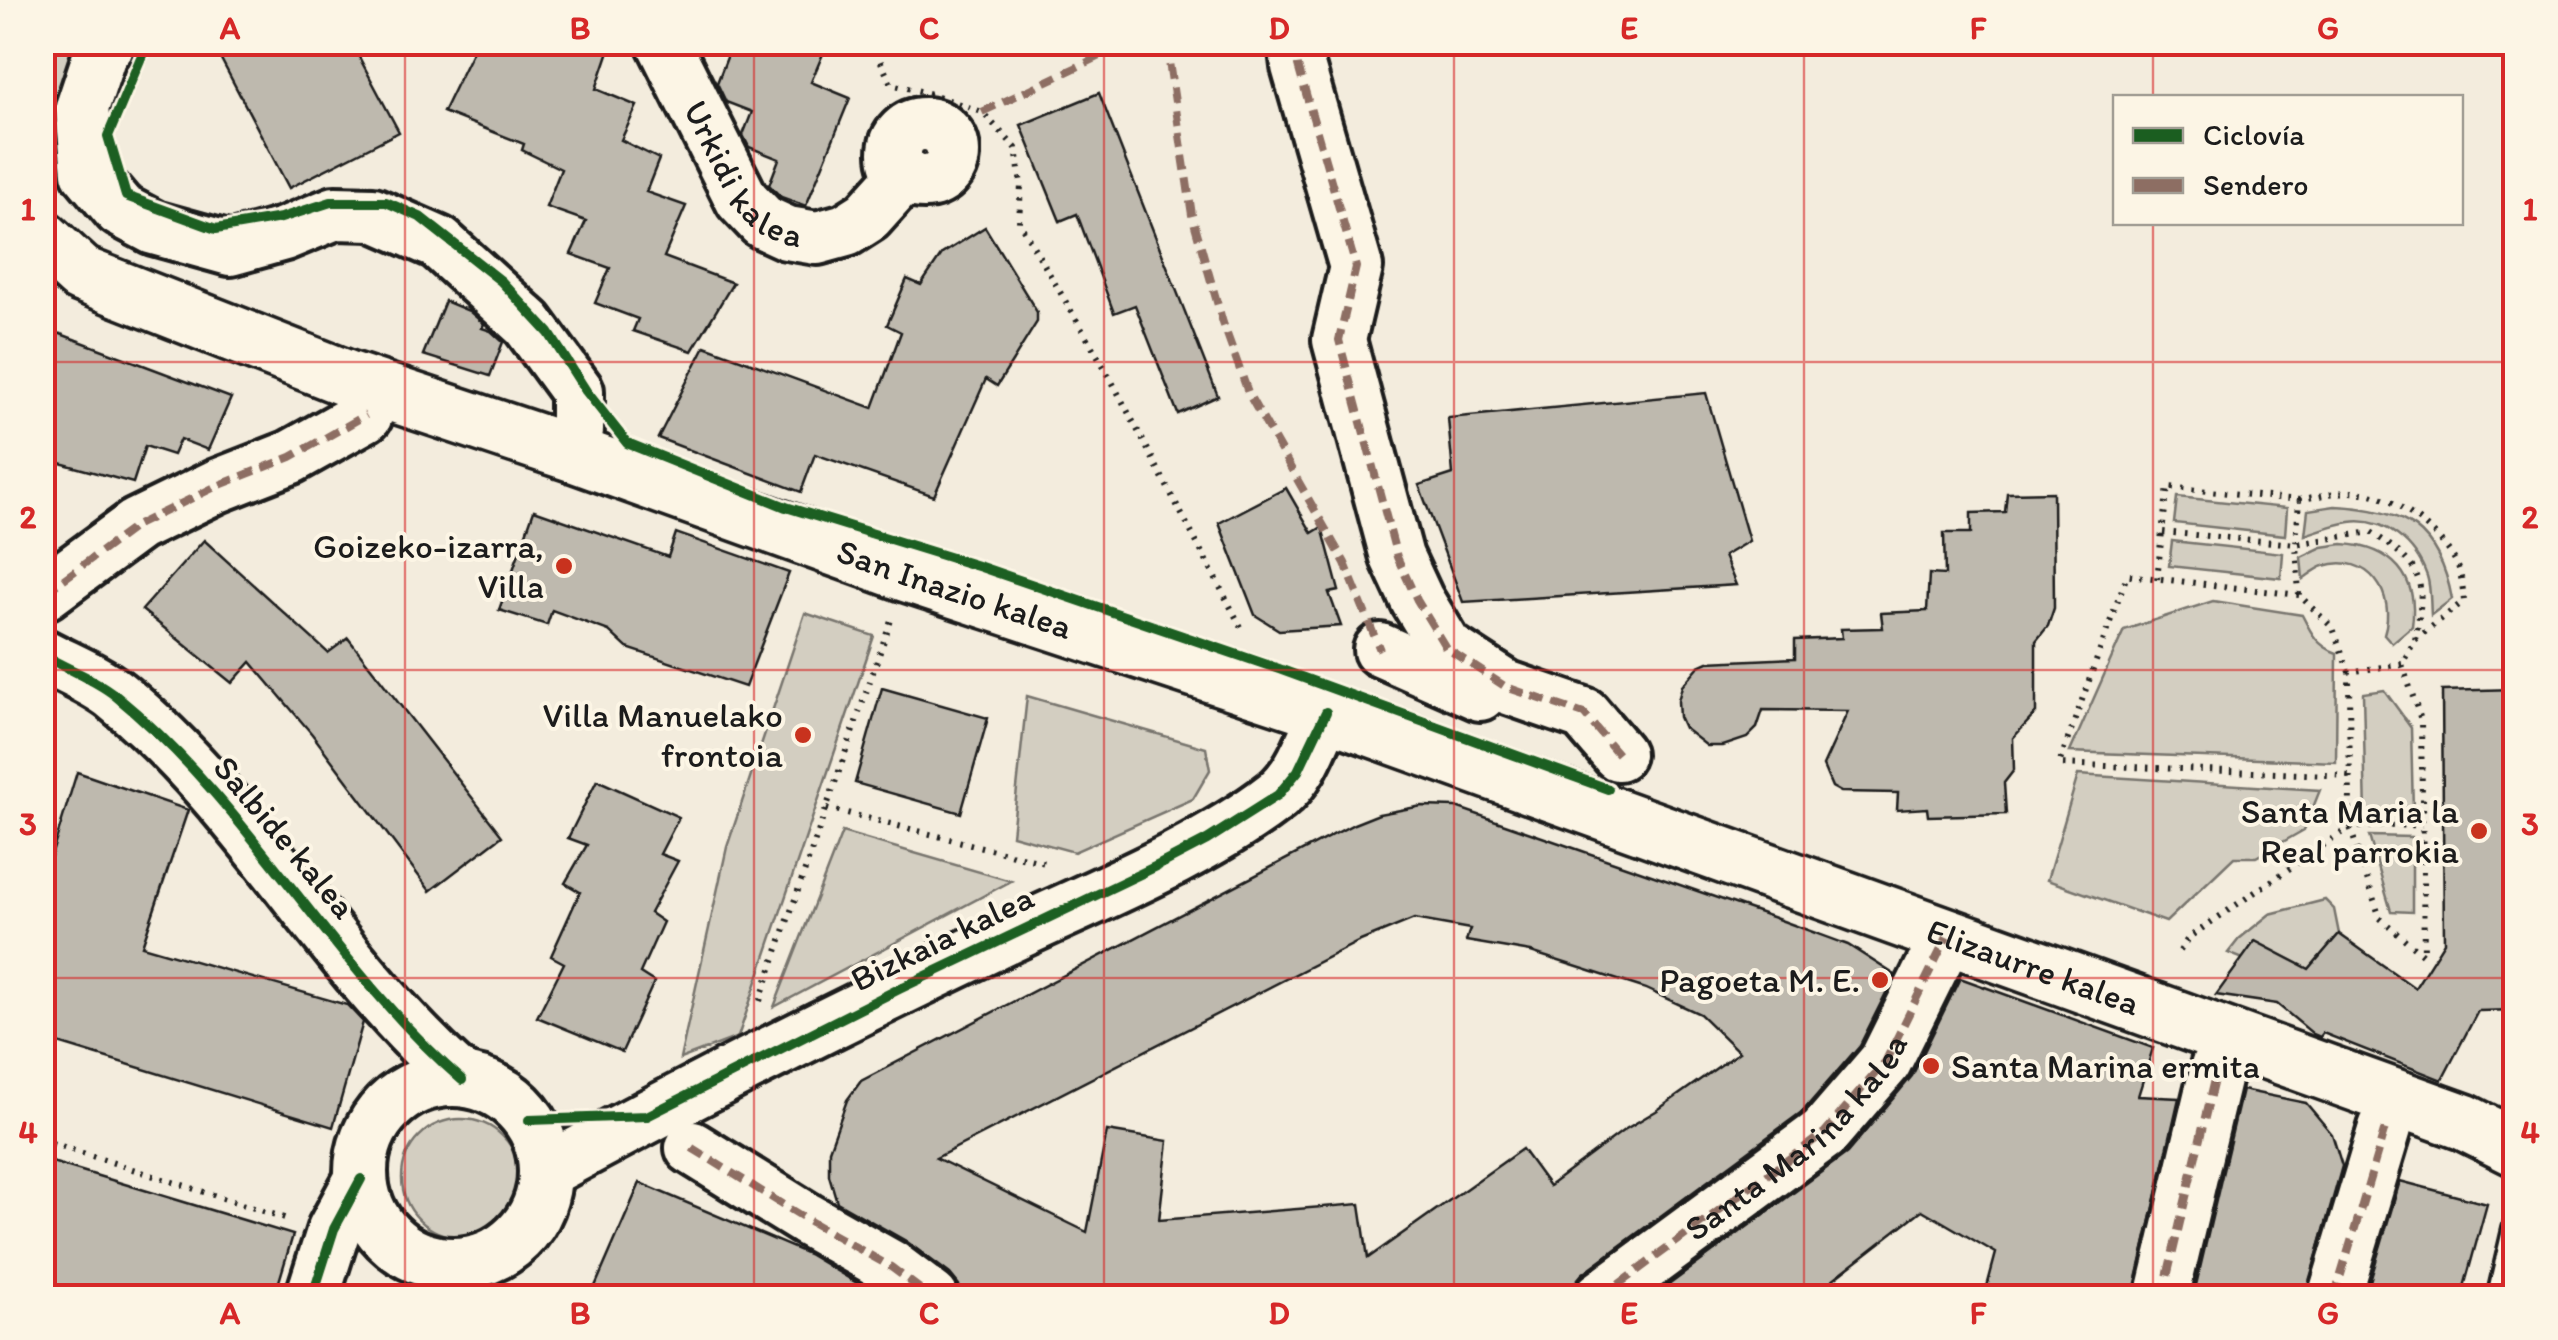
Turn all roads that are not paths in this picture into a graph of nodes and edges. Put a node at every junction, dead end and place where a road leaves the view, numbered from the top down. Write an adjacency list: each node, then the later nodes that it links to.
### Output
1 (108, 42): 7 (street)
2 (664, 42): 4 (street, Urkidi kalea)
3 (1295, 42): 12 (street)
4 (905, 176)
5 (42, 238): 7 (main road, San Inazio kalea)
6 (366, 415): 8 (street)
7 (571, 453): 11 (main road, San Inazio kalea)
8 (44, 593)
9 (1380, 650): 12 (street)
10 (42, 655): 15 (street, Salbide kalea)
11 (1326, 712): 13 (main road, San Inazio kalea); 19 (street, Bizkaia kalea)
12 (1618, 754): 13 (street)
13 (1600, 813): 14 (main road, Elizaurre kalea)
14 (1947, 937): 20 (main road, Elizaurre kalea); 32 (street, Santa Marina kalea)
15 (381, 997): 17 (street, Salbide kalea); 18 (street, Salbide kalea)
16 (2217, 1067): 33 (street)
17 (462, 1080): 18 (street); 21 (street)
18 (388, 1106): 26 (street)
19 (648, 1116): 21 (street, Bizkaia kalea); 25 (street, Bizkaia kalea)
20 (2490, 1117): 24 (main road, Elizaurre kalea)
21 (530, 1120): 25 (street)
22 (2385, 1128): 34 (street)
23 (692, 1148): 31 (street)
24 (2516, 1148)
25 (546, 1171): 28 (street)
26 (361, 1179): 28 (street); 29 (street)
27 (2516, 1228): 35 (lane)
28 (514, 1242): 30 (street)
29 (312, 1298)
30 (507, 1298)
31 (932, 1298)
32 (1600, 1298)
33 (2162, 1298)
34 (2334, 1298)
35 (2500, 1298)

